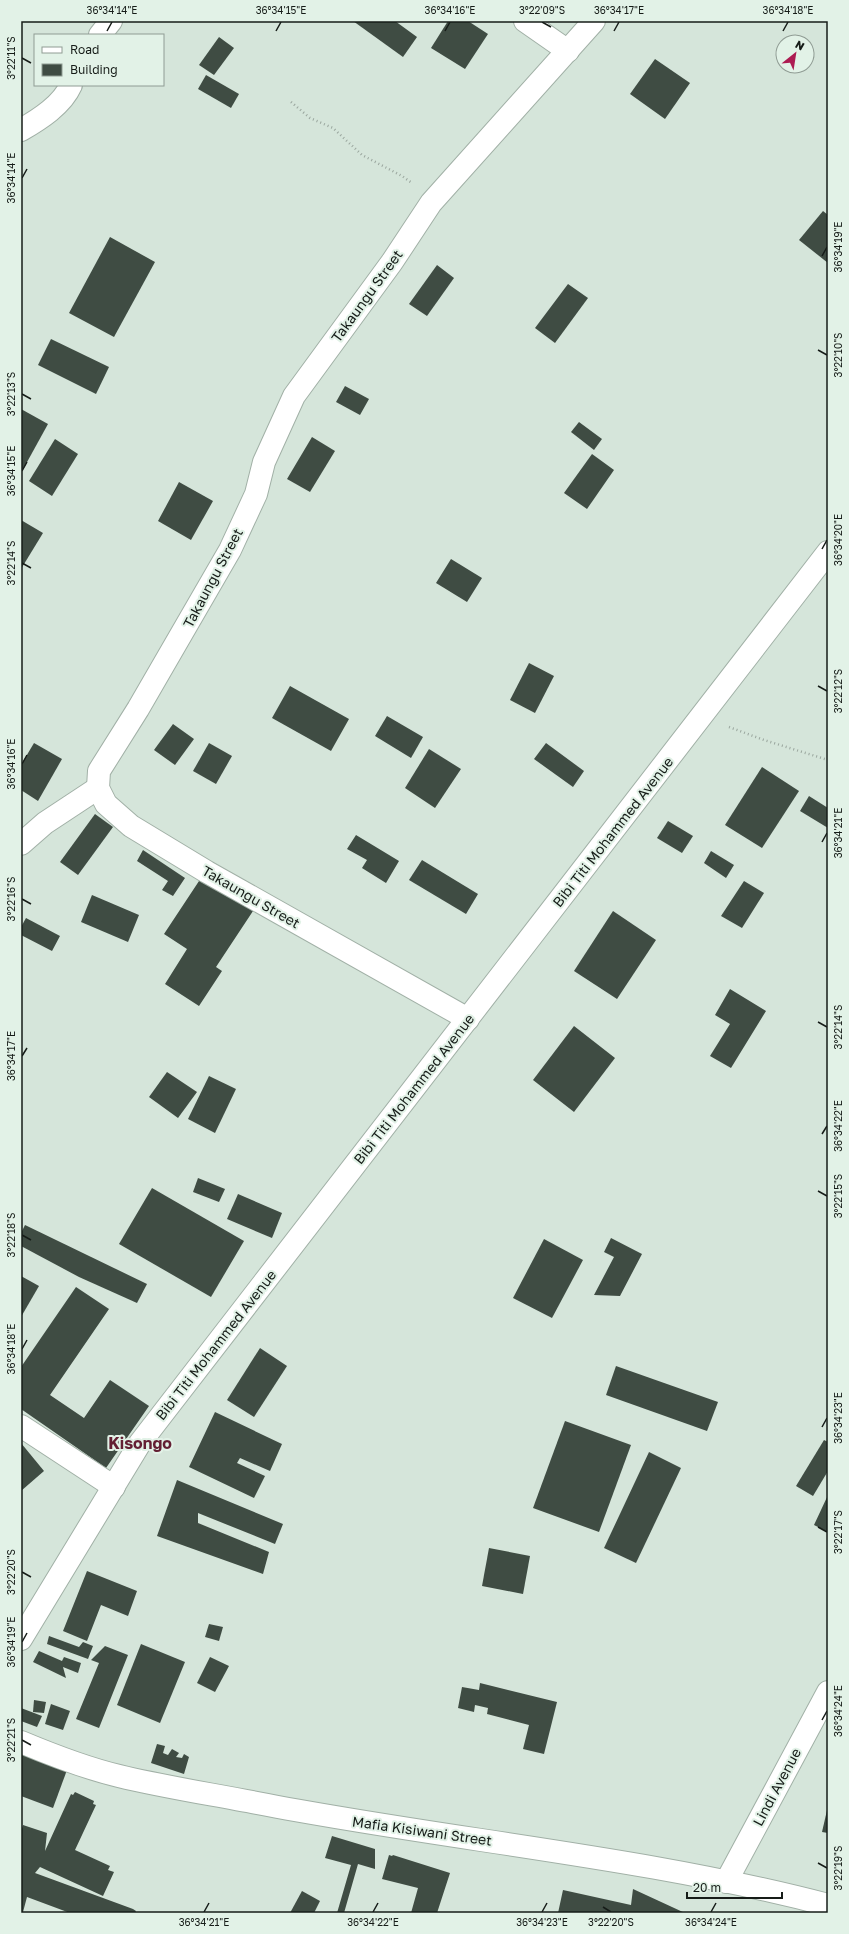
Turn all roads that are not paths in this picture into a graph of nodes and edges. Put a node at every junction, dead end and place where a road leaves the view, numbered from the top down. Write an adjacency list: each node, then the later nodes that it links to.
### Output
1 (111, 21): 4 (street)
2 (525, 21): 5 (street)
3 (594, 21): 5 (street, Takaungu Street)
4 (101, 34)
5 (568, 51): 9 (street, Takaungu Street)
6 (70, 86): 7 (street)
7 (21, 130)
8 (828, 552): 11 (street, Bibi Titi Mohammed Avenue)
9 (98, 788): 10 (street); 11 (street, Takaungu Street)
10 (21, 844)
11 (468, 1019): 13 (street, Bibi Titi Mohammed Avenue)
12 (21, 1426): 13 (street)
13 (114, 1487): 14 (street, Bibi Titi Mohammed Avenue)
14 (21, 1639)
15 (828, 1692): 17 (street, Lindi Avenue)
16 (21, 1742): 17 (street, Mafia Kisiwani Street)
17 (726, 1882): 18 (street, Mafia Kisiwani Street)
18 (828, 1905)

